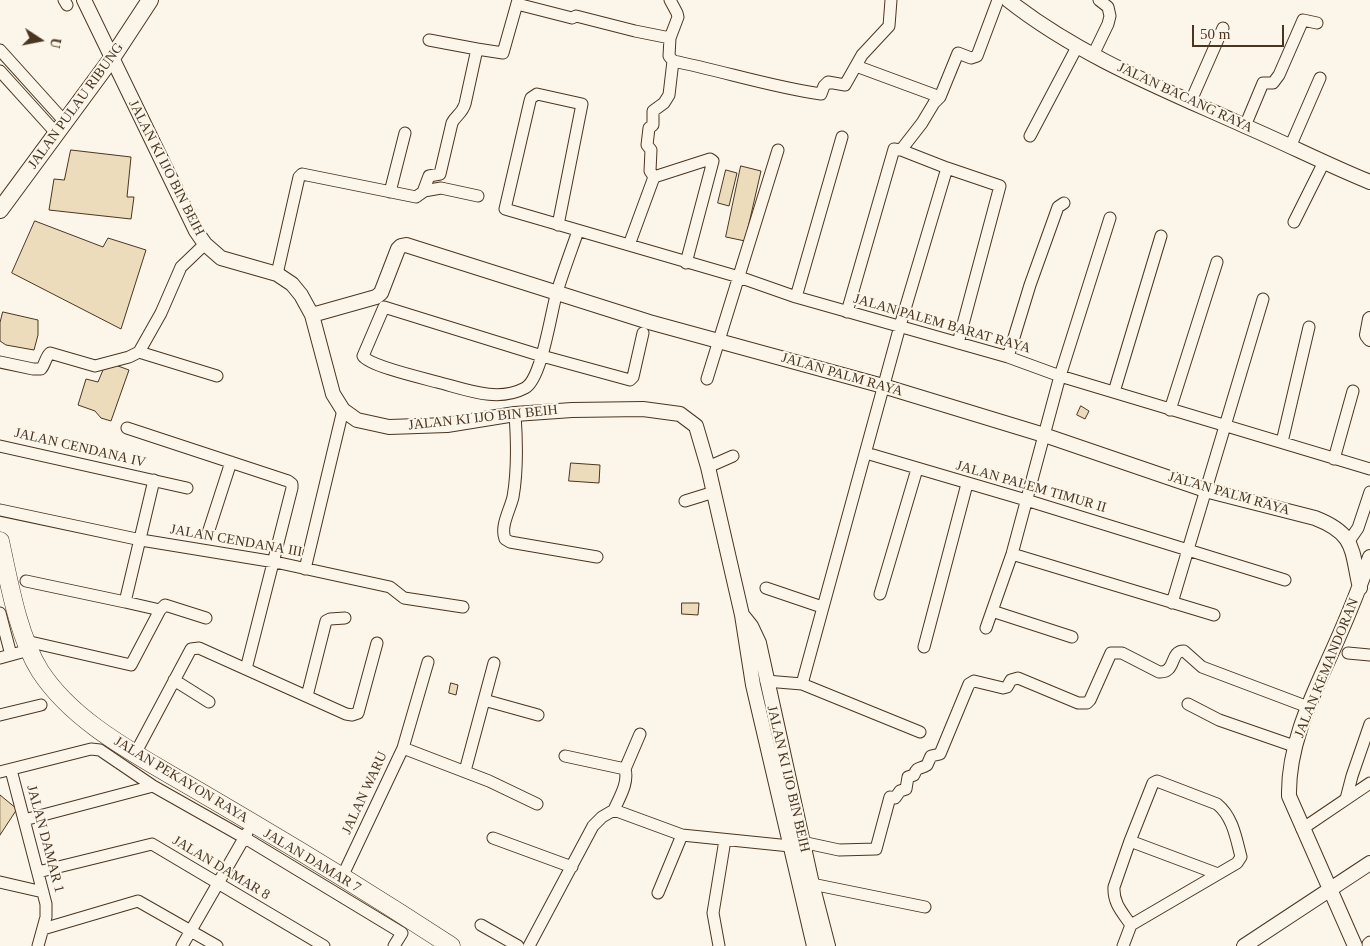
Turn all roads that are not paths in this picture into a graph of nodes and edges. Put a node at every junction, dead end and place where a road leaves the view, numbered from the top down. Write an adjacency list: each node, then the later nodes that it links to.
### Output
1 (84, 0): 17 (street, JALAN KI IJO BIN BEIH)
2 (150, 0): 17 (main road, JALAN PULAU RIBUNG)
3 (670, 0): 11 (street)
4 (891, 0): 19 (street)
5 (998, 0): 22 (street)
6 (1008, 0): 13 (street, JALAN BACANG RAYA)
7 (1099, 0): 16 (street)
8 (518, 2): 11 (street); 14 (street)
9 (1317, 24): 24 (street)
10 (1223, 28): 23 (street)
11 (670, 38): 18 (street)
12 (429, 40): 14 (street)
13 (1077, 47): 16 (street, JALAN BACANG RAYA); 27 (street)
14 (477, 49): 36 (street)
15 (0, 50): 25 (street)
16 (1093, 55): 23 (street, JALAN BACANG RAYA)
17 (112, 58): 25 (main road, JALAN PULAU RIBUNG); 46 (street, JALAN KI IJO BIN BEIH)
18 (673, 61): 19 (street); 34 (street)
19 (856, 66): 22 (street)
20 (0, 71): 25 (street)
21 (1320, 78): 29 (street)
22 (940, 97): 31 (street)
23 (1190, 103): 24 (street, JALAN BACANG RAYA)
24 (1245, 126): 29 (street, JALAN BACANG RAYA)
25 (61, 128): 40 (main road, JALAN PULAU RIBUNG)
26 (405, 132): 37 (street)
27 (1030, 136)
28 (842, 137): 53 (street)
29 (1290, 147): 32 (street, JALAN BACANG RAYA)
30 (778, 150): 51 (street)
31 (901, 150): 33 (street); 55 (street)
32 (1324, 162): 35 (street, JALAN BACANG RAYA); 42 (street)
33 (947, 168): 58 (street); 63 (street)
34 (654, 177): 47 (street); 48 (street)
35 (1370, 182)
36 (424, 191): 37 (street); 38 (street)
37 (390, 192): 50 (street)
38 (478, 196)
39 (1064, 203): 66 (street)
40 (0, 210)
41 (1110, 218): 69 (street)
42 (1294, 222)
43 (558, 225): 43 (street, JALAN PALEM BARAT RAYA); 44 (street, JALAN PALEM BARAT RAYA)
44 (578, 231): 47 (street, JALAN PALEM BARAT RAYA); 52 (street)
45 (1161, 236): 73 (street)
46 (205, 244): 50 (street, JALAN KI IJO BIN BEIH); 64 (street)
47 (629, 245): 48 (street, JALAN PALEM BARAT RAYA)
48 (686, 262): 51 (street, JALAN PALEM BARAT RAYA)
49 (1217, 262): 75 (street)
50 (277, 274): 56 (street, JALAN KI IJO BIN BEIH)
51 (739, 278): 53 (street, JALAN PALEM BARAT RAYA); 62 (street)
52 (556, 294): 56 (street, JALAN PALM RAYA); 62 (street, JALAN PALM RAYA); 65 (street)
53 (796, 297): 55 (street, JALAN PALEM BARAT RAYA)
54 (1263, 299): 77 (street)
55 (847, 312): 58 (street, JALAN PALEM BARAT RAYA)
56 (312, 315): 74 (street, JALAN KI IJO BIN BEIH)
57 (1370, 319): 61 (street)
58 (900, 326): 63 (street, JALAN PALEM BARAT RAYA); 71 (street)
59 (1309, 327): 80 (street)
60 (643, 333): 65 (street)
61 (1370, 339)
62 (718, 340): 70 (street); 71 (street, JALAN PALM RAYA)
63 (958, 343): 66 (street, JALAN PALEM BARAT RAYA)
64 (140, 352): 67 (street); 68 (street)
65 (542, 356): 65 (street)
66 (1008, 357): 69 (street, JALAN PALEM BARAT RAYA)
67 (0, 362)
68 (217, 376)
69 (1060, 376): 73 (street, JALAN PALEM BARAT RAYA); 79 (street)
70 (708, 379)
71 (883, 386): 79 (street, JALAN PALM RAYA); 82 (street)
72 (1352, 391): 84 (street)
73 (1114, 392): 75 (street, JALAN PALEM BARAT RAYA)
74 (343, 410): 76 (street, JALAN KI IJO BIN BEIH); 107 (street)
75 (1170, 410): 77 (street, JALAN PALEM BARAT RAYA)
76 (516, 414): 86 (street, JALAN KI IJO BIN BEIH); 104 (street)
77 (1224, 426): 80 (street, JALAN PALEM BARAT RAYA); 92 (street)
78 (127, 428): 85 (street)
79 (1044, 435): 92 (street, JALAN PALM RAYA); 95 (street)
80 (1282, 442): 84 (street, JALAN PALEM BARAT RAYA)
81 (0, 446): 89 (street, JALAN CENDANA IV)
82 (866, 453): 87 (street, JALAN PALEM TIMUR II); 116 (street)
83 (733, 456): 86 (street)
84 (1334, 458): 88 (street, JALAN PALEM BARAT RAYA)
85 (231, 462): 98 (street); 106 (street)
86 (708, 467): 93 (street, JALAN KI IJO BIN BEIH)
87 (917, 468): 90 (street, JALAN PALEM TIMUR II); 112 (street)
88 (1370, 469)
89 (154, 480): 91 (street, JALAN CENDANA IV); 99 (street, JALAN CENDANA IV)
90 (967, 484): 95 (street, JALAN PALEM TIMUR II); 128 (street)
91 (187, 488)
92 (1205, 490): 101 (street, JALAN PALM RAYA); 102 (street)
93 (714, 492): 96 (street); 120 (street, JALAN KI IJO BIN BEIH)
94 (1370, 492): 101 (street)
95 (1026, 500): 102 (street, JALAN PALEM TIMUR II); 103 (street)
96 (685, 501)
97 (0, 510): 99 (street, JALAN CENDANA III)
98 (208, 533)
99 (141, 540): 106 (street, JALAN CENDANA III); 113 (street, JALAN CENDANA IV)
100 (0, 541): 127 (main road, JALAN PEKAYON RAYA)
101 (1349, 541): 111 (street)
102 (1188, 550): 108 (street, JALAN PALEM TIMUR II); 114 (street)
103 (1012, 554): 114 (street); 118 (street)
104 (597, 557)
105 (1370, 557): 111 (street, JALAN KEMANDORAN)
106 (275, 562): 107 (street, JALAN CENDANA III); 134 (street)
107 (305, 568): 115 (street, JALAN CENDANA III)
108 (1285, 580)
109 (26, 581): 113 (street)
110 (766, 588): 116 (street)
111 (1365, 588): 143 (street, JALAN KEMANDORAN)
112 (880, 594)
113 (125, 602): 117 (street)
114 (1172, 603): 121 (street)
115 (463, 607)
116 (822, 607): 137 (street)
117 (160, 610): 122 (street); 127 (street)
118 (992, 611): 124 (street); 125 (street)
119 (0, 613): 131 (street)
120 (742, 615): 136 (street, JALAN KI IJO BIN BEIH); 168 (street, JALAN KI IJO BIN BEIH)
121 (1214, 615)
122 (206, 618)
123 (345, 618): 138 (street)
124 (986, 628)
125 (1072, 637)
126 (377, 643): 138 (street)
127 (28, 646): 131 (street); 151 (main road, JALAN PEKAYON RAYA)
128 (924, 647)
129 (1348, 654): 130 (street)
130 (1370, 655)
131 (5, 657)
132 (428, 662): 150 (street)
133 (494, 663): 139 (street)
134 (246, 669): 135 (street); 138 (street)
135 (174, 680): 140 (street); 151 (street)
136 (766, 681): 137 (street); 168 (street, JALAN KI IJO BIN BEIH)
137 (802, 684): 147 (street)
138 (307, 696)
139 (484, 700): 145 (street); 155 (street)
140 (209, 702)
141 (1188, 704): 149 (street)
142 (41, 705): 144 (street)
143 (1308, 707): 149 (street, JALAN KEMANDORAN); 168 (street)
144 (0, 715)
145 (538, 715)
146 (1370, 724): 158 (street)
147 (920, 732)
148 (640, 734): 153 (street)
149 (1294, 746): 162 (street, JALAN KEMANDORAN)
150 (403, 748): 155 (street, JALAN WARU); 173 (street, JALAN WARU)
151 (135, 754): 163 (main road, JALAN PEKAYON RAYA)
152 (565, 756): 153 (street)
153 (625, 769): 160 (street)
154 (5, 771): 157 (street, JALAN DAMAR 7); 161 (street, JALAN DAMAR 1)
155 (465, 772): 159 (street, JALAN WARU)
156 (1370, 783): 158 (street)
157 (153, 786): 161 (street); 163 (street, JALAN DAMAR 7)
158 (1346, 799): 162 (street)
159 (537, 804)
160 (614, 810): 164 (street); 170 (street)
161 (24, 820): 171 (street, JALAN DAMAR 1)
162 (1302, 829): 177 (street, JALAN KEMANDORAN)
163 (249, 831): 173 (main road, JALAN PEKAYON RAYA); 175 (street); 190 (street, JALAN DAMAR 7)
164 (682, 835): 166 (street); 179 (street)
165 (493, 838): 170 (street)
166 (725, 840): 168 (street); 194 (street)
167 (1130, 841): 172 (street); 172 (street); 181 (street)
168 (796, 844): 176 (street, JALAN KI IJO BIN BEIH)
169 (1370, 863): 177 (street)
170 (572, 867): 193 (street)
171 (38, 872): 175 (street, JALAN DAMAR 8); 178 (street, JALAN DAMAR 1)
172 (1218, 874): 181 (street)
173 (342, 877): 191 (main road, JALAN PEKAYON RAYA)
174 (0, 882): 178 (street)
175 (217, 884): 184 (street); 189 (street, JALAN DAMAR 8)
176 (805, 884): 180 (street); 195 (street, JALAN KI IJO BIN BEIH); 196 (street, JALAN KI IJO BIN BEIH)
177 (1329, 890): 185 (street, JALAN KEMANDORAN); 198 (street)
178 (43, 892): 183 (street, JALAN DAMAR 1)
179 (658, 893)
180 (925, 907)
181 (1130, 924): 197 (street)
182 (480, 925): 192 (street)
183 (43, 929): 184 (street); 186 (street, JALAN DAMAR 1)
184 (191, 930): 187 (street); 188 (street)
185 (1364, 944)
186 (38, 946)
187 (182, 946)
188 (217, 946)
189 (324, 946)
190 (394, 946)
191 (451, 946)
192 (518, 946)
193 (529, 946)
194 (719, 946)
195 (814, 946)
196 (828, 946)
197 (1123, 946)
198 (1244, 946)

